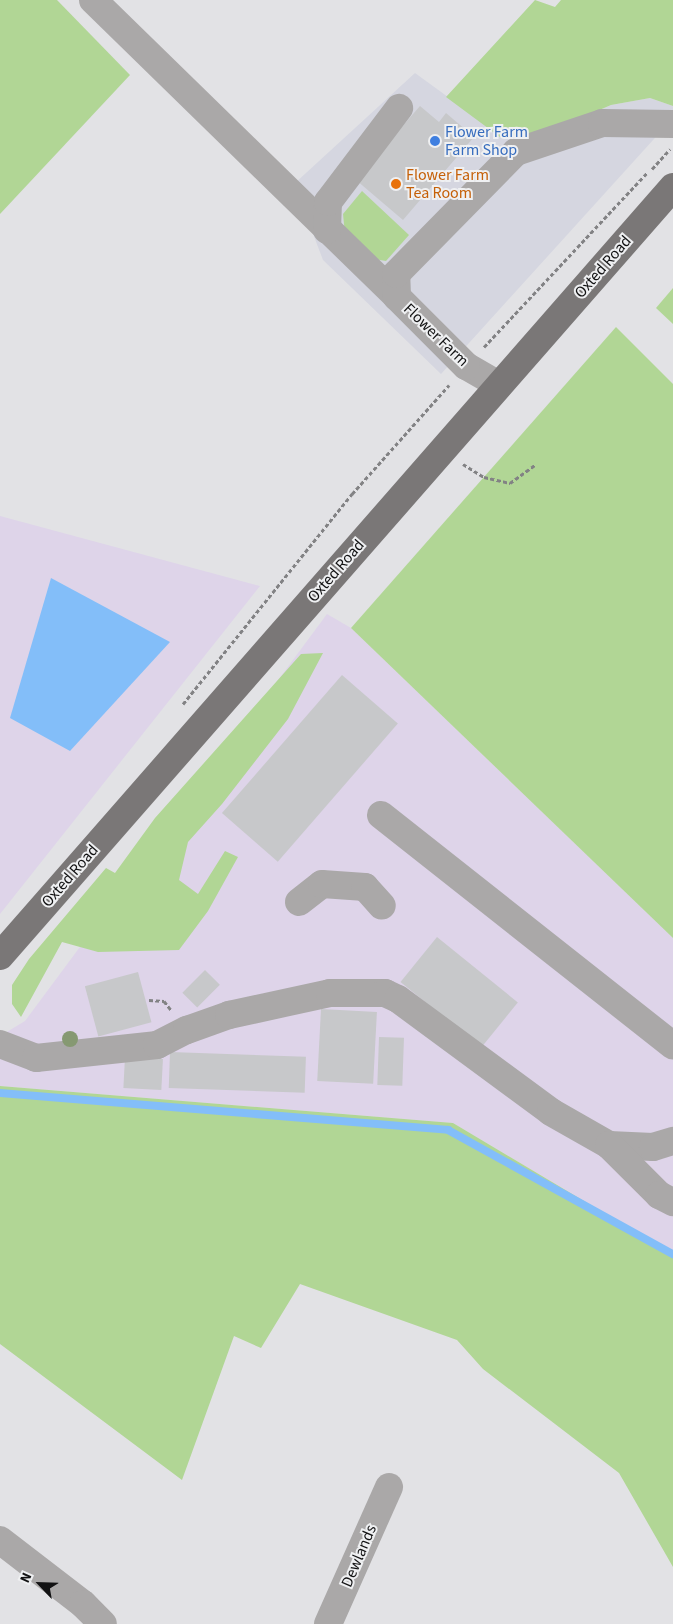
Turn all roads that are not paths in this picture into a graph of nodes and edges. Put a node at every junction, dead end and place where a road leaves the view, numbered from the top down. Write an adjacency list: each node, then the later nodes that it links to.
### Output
1 (93, 0): 6 (street, Flower Farm)
2 (399, 108): 5 (street)
3 (673, 124): 8 (street)
4 (673, 187): 9 (main road, Oxted Road)
5 (328, 202): 6 (street); 7 (street)
6 (300, 205): 7 (street, Flower Farm)
7 (326, 230): 8 (street, Flower Farm)
8 (389, 282): 9 (street, Flower Farm)
9 (499, 385): 13 (main road, Oxted Road)
10 (381, 815): 15 (street)
11 (299, 902): 12 (street)
12 (382, 906)
13 (0, 956)
14 (0, 1044): 17 (street)
15 (673, 1046)
16 (673, 1141): 17 (street)
17 (609, 1145): 18 (street)
18 (673, 1202)
19 (389, 1487): 22 (street, Dewlands)
20 (0, 1540): 21 (street)
21 (103, 1624)
22 (328, 1624)

